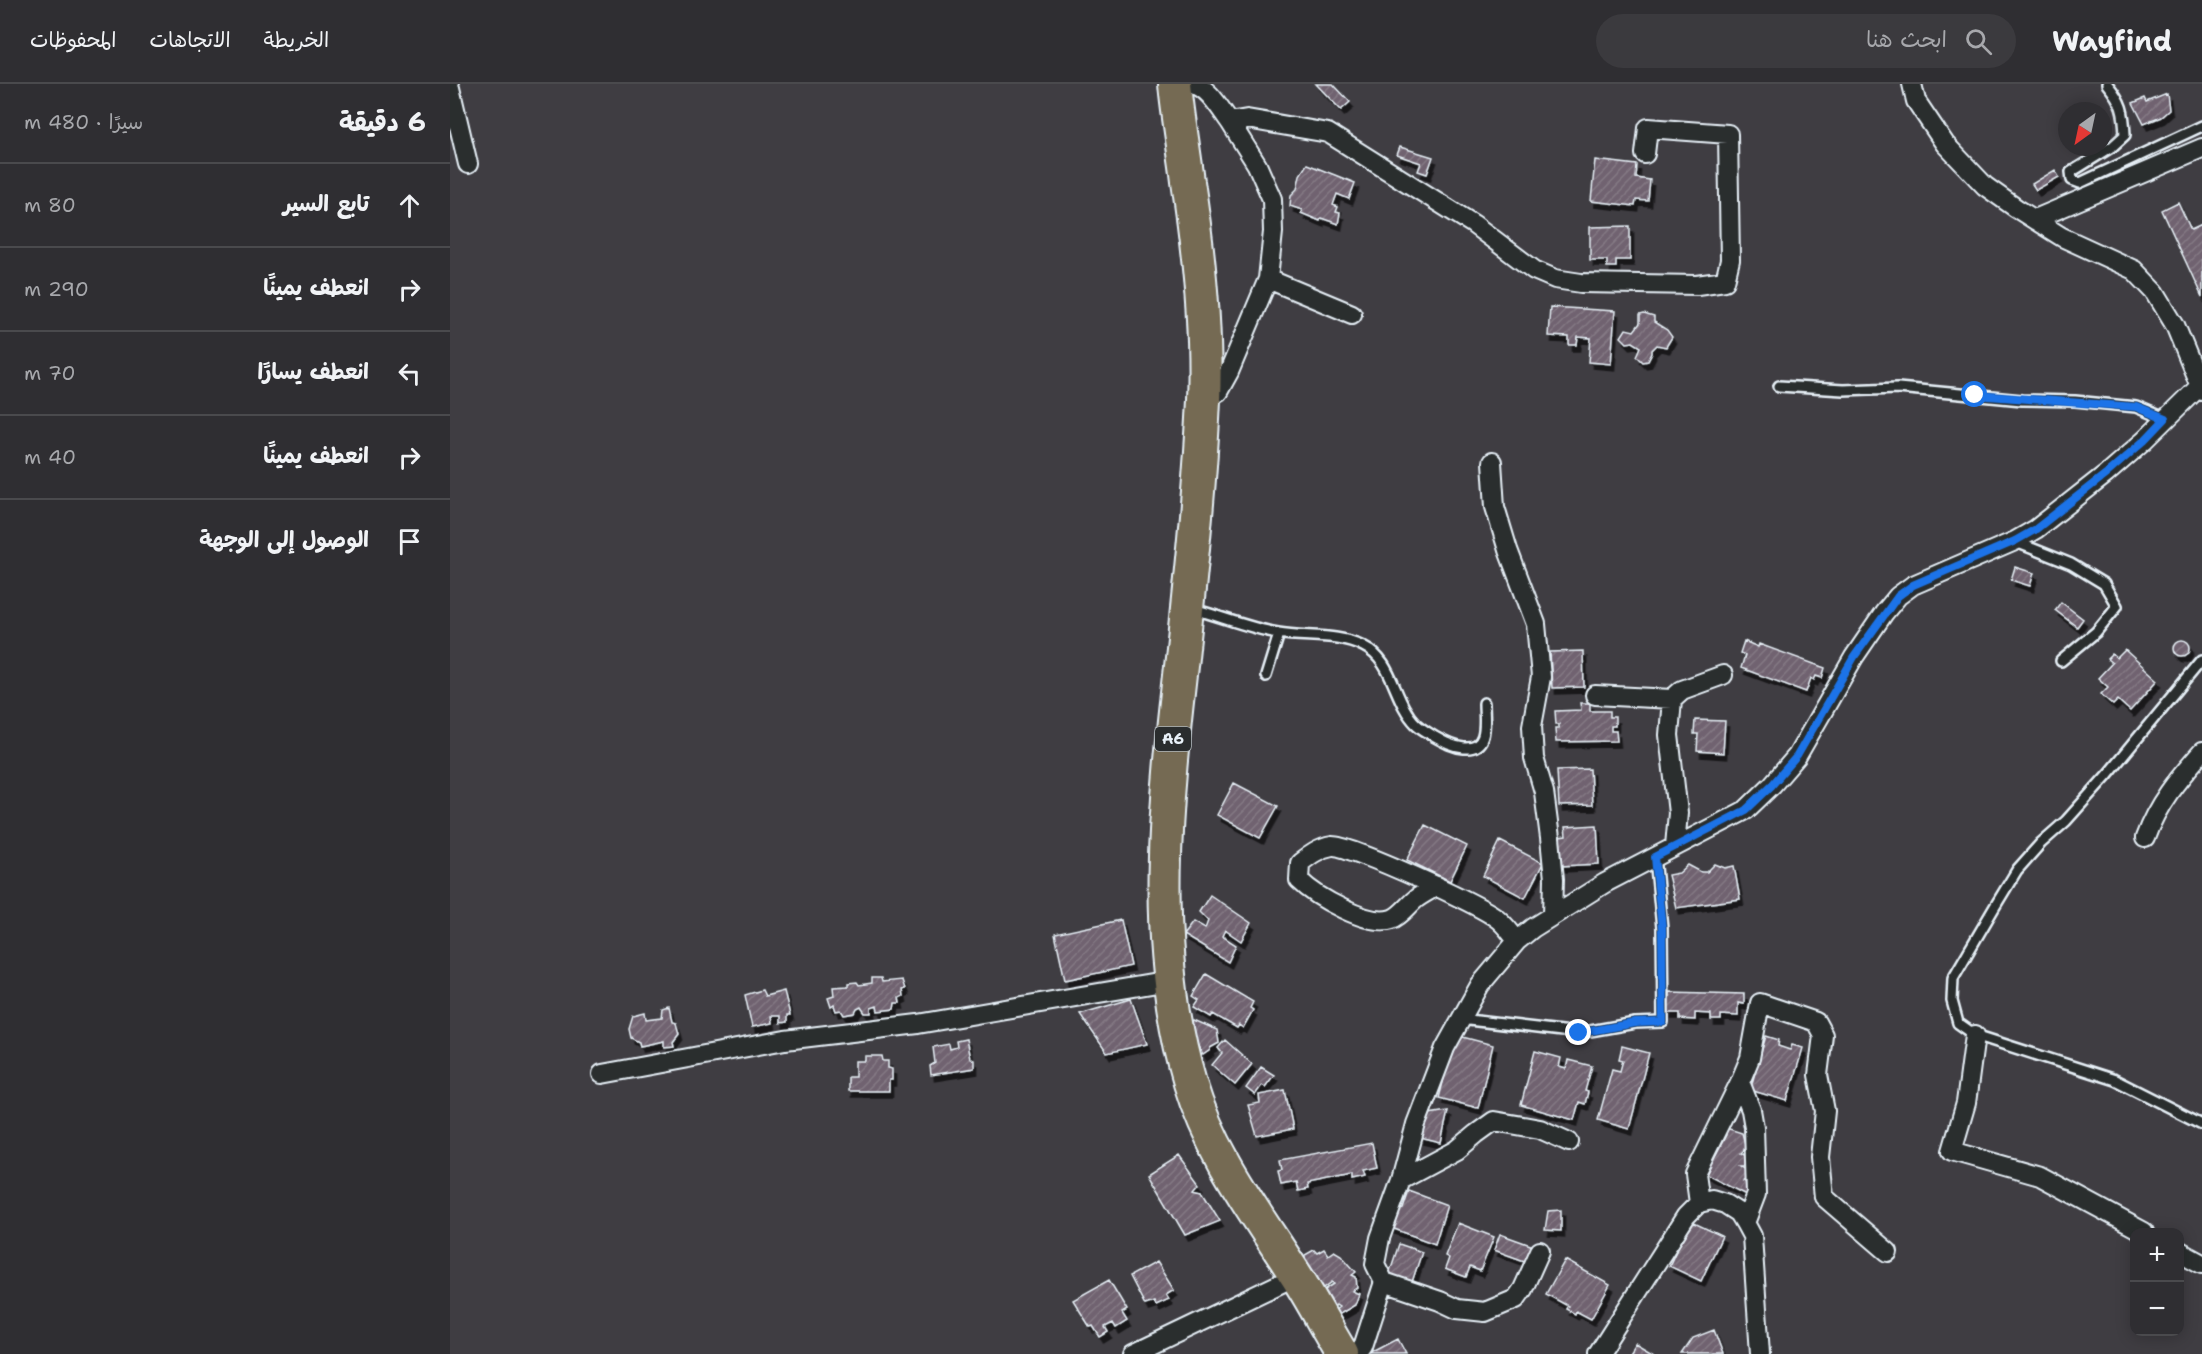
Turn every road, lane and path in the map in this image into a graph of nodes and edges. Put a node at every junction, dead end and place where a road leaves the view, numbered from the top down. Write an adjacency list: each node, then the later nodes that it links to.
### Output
1 (1174, 84): 16 (highway, A6)
2 (1192, 84): 6 (street)
3 (1912, 84): 11 (street)
4 (2107, 84): 7 (lane)
5 (450, 88): 10 (street)
6 (1230, 122): 9 (street); 12 (street)
7 (2202, 126)
8 (2202, 148): 11 (street)
9 (1645, 154)
10 (468, 164)
11 (2035, 219): 15 (street)
12 (1268, 279): 13 (street); 16 (street)
13 (1352, 314)
14 (1779, 386): 17 (lane)
15 (2201, 387): 17 (street)
16 (1204, 398): 20 (highway, A6)
17 (2165, 419): 19 (street)
18 (1492, 462): 34 (street)
19 (2015, 541): 23 (lane); 31 (street)
20 (1187, 608): 21 (lane); 36 (highway, A6)
21 (1280, 634): 25 (lane); 28 (lane)
22 (2202, 660): 38 (lane)
23 (2061, 661)
24 (1723, 675): 27 (street)
25 (1266, 676)
26 (1594, 695): 27 (street)
27 (1672, 699): 31 (street)
28 (1484, 703)
29 (2202, 752): 30 (street)
30 (2145, 838)
31 (1675, 846): 32 (street)
32 (1655, 857): 34 (street); 37 (lane)
33 (1437, 886): 33 (street); 35 (street)
34 (1553, 915): 35 (street)
35 (1517, 941): 37 (street)
36 (1169, 981): 39 (street); 51 (highway, A6)
37 (1460, 1019): 43 (street)
38 (1975, 1035): 41 (lane); 46 (street)
39 (602, 1074)
40 (1740, 1082): 44 (street); 45 (street); 48 (street)
41 (2202, 1124)
42 (1569, 1142): 43 (street)
43 (1401, 1180): 52 (street)
44 (1699, 1203): 45 (street); 57 (street)
45 (1745, 1223): 58 (street)
46 (2135, 1228)
47 (1540, 1251): 52 (street)
48 (1888, 1252)
49 (2184, 1254): 50 (street)
50 (2202, 1264)
51 (1296, 1276): 53 (street); 55 (highway, A6)
52 (1384, 1282): 56 (street)
53 (1158, 1348): 54 (street)
54 (1133, 1354)
55 (1342, 1354)
56 (1358, 1354)
57 (1598, 1354)
58 (1760, 1354)

